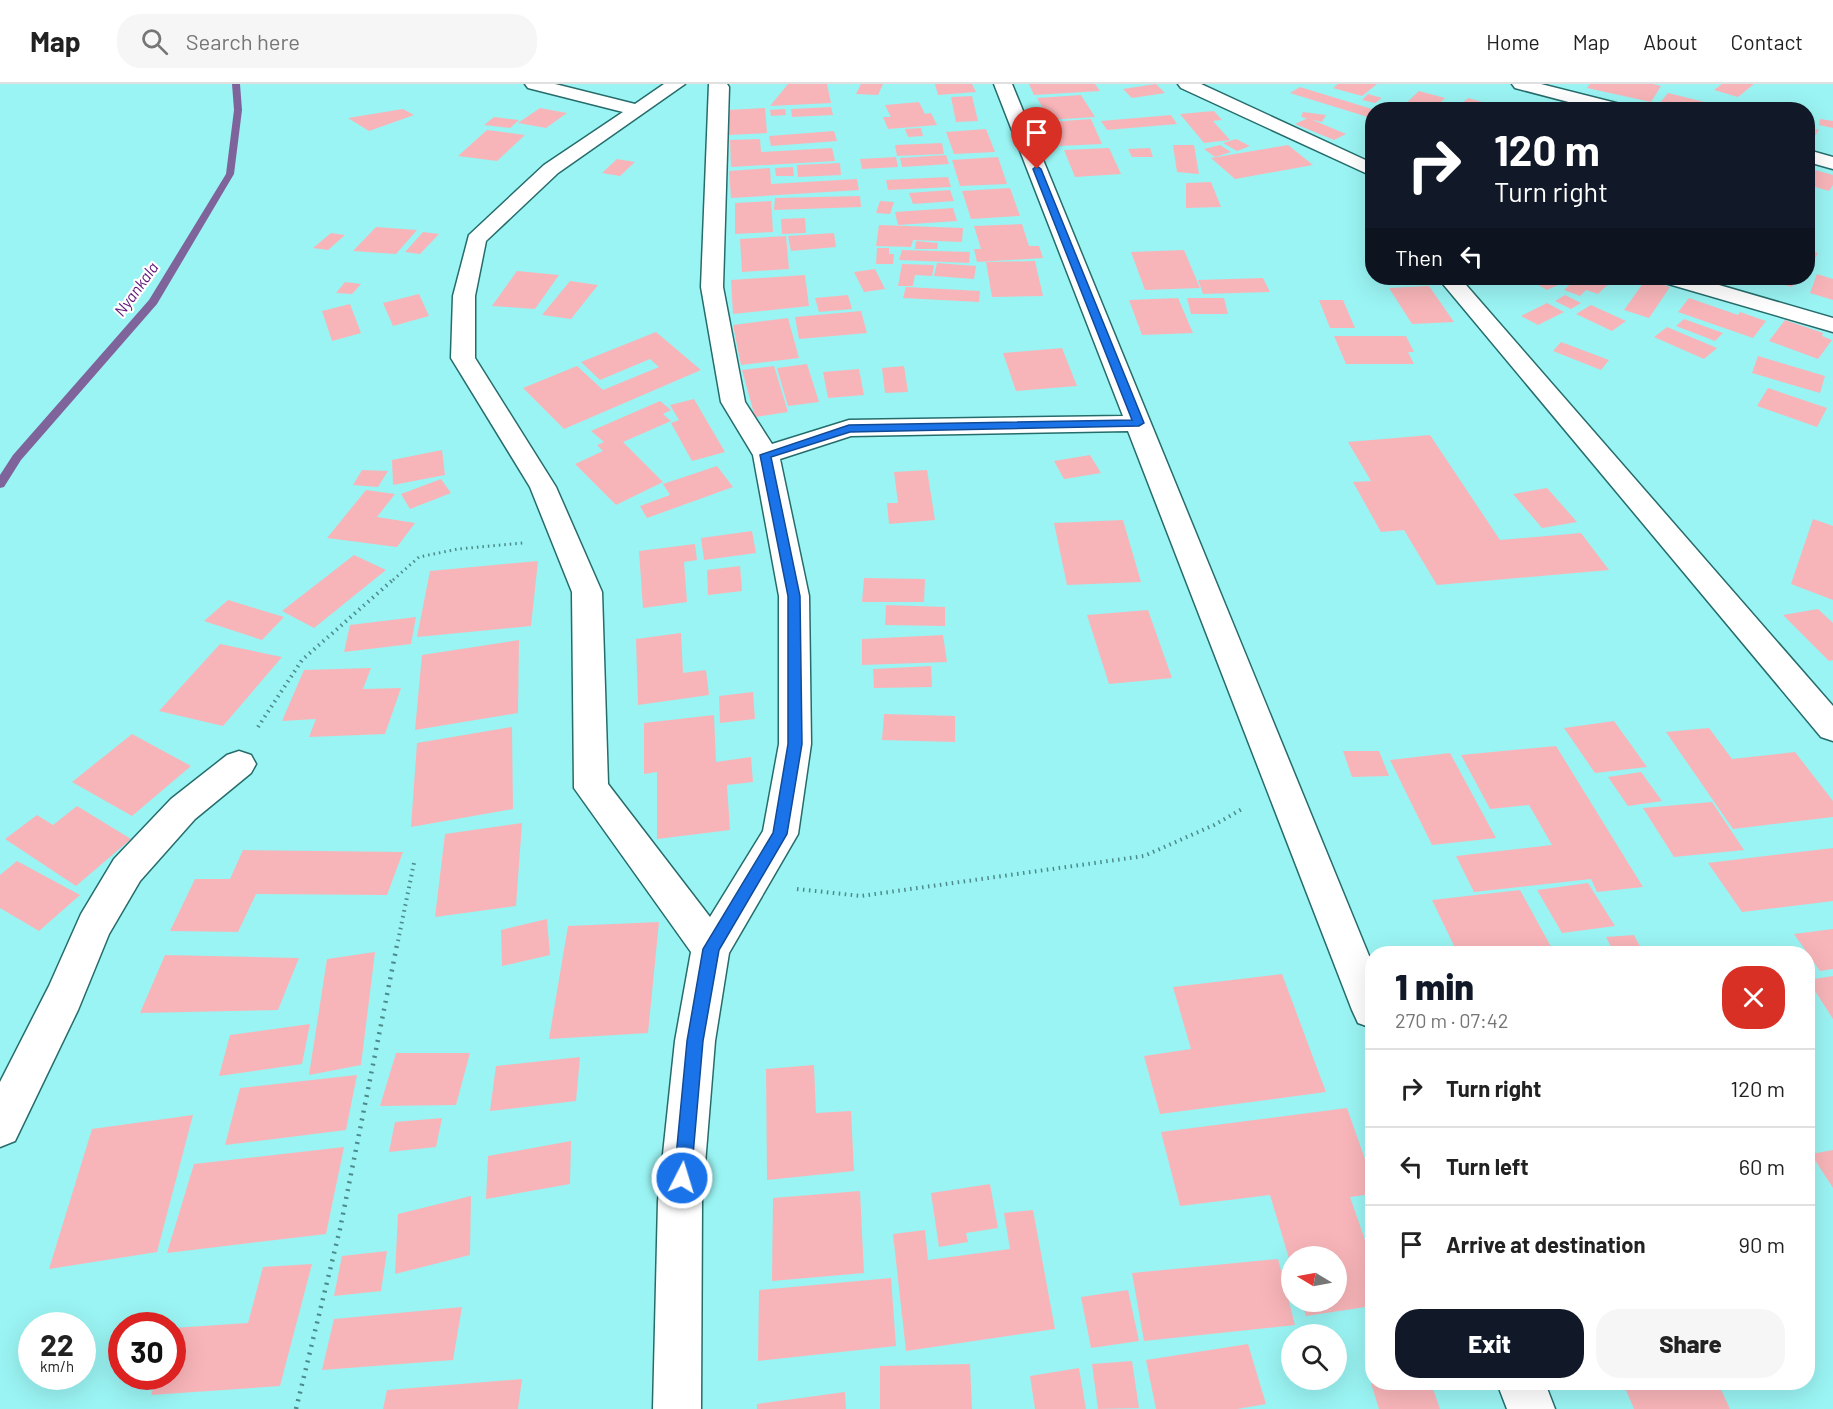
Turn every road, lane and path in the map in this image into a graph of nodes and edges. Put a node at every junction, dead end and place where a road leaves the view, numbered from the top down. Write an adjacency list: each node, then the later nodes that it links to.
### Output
1 (534, 84): 8 (street)
2 (676, 84): 8 (street)
3 (718, 84): 16 (street)
4 (1003, 84): 15 (street)
5 (1187, 84): 11 (street)
6 (1521, 84): 7 (street)
7 (1591, 102)
8 (638, 110): 17 (street)
9 (1815, 158): 10 (street)
10 (1833, 163)
11 (1365, 167)
12 (1455, 285): 18 (street)
13 (1697, 285): 14 (street)
14 (1833, 325)
15 (1139, 423): 16 (street); 20 (street)
16 (766, 455): 22 (street)
17 (565, 540): 19 (path); 23 (street)
18 (1833, 728)
19 (239, 764): 25 (street)
20 (1283, 786): 22 (path); 24 (street)
21 (414, 863): 27 (path)
22 (749, 884): 23 (street)
23 (711, 949): 28 (street)
24 (1365, 992)
25 (0, 1126)
26 (1524, 1390): 29 (street)
27 (296, 1409)
28 (677, 1409)
29 (1532, 1409)

